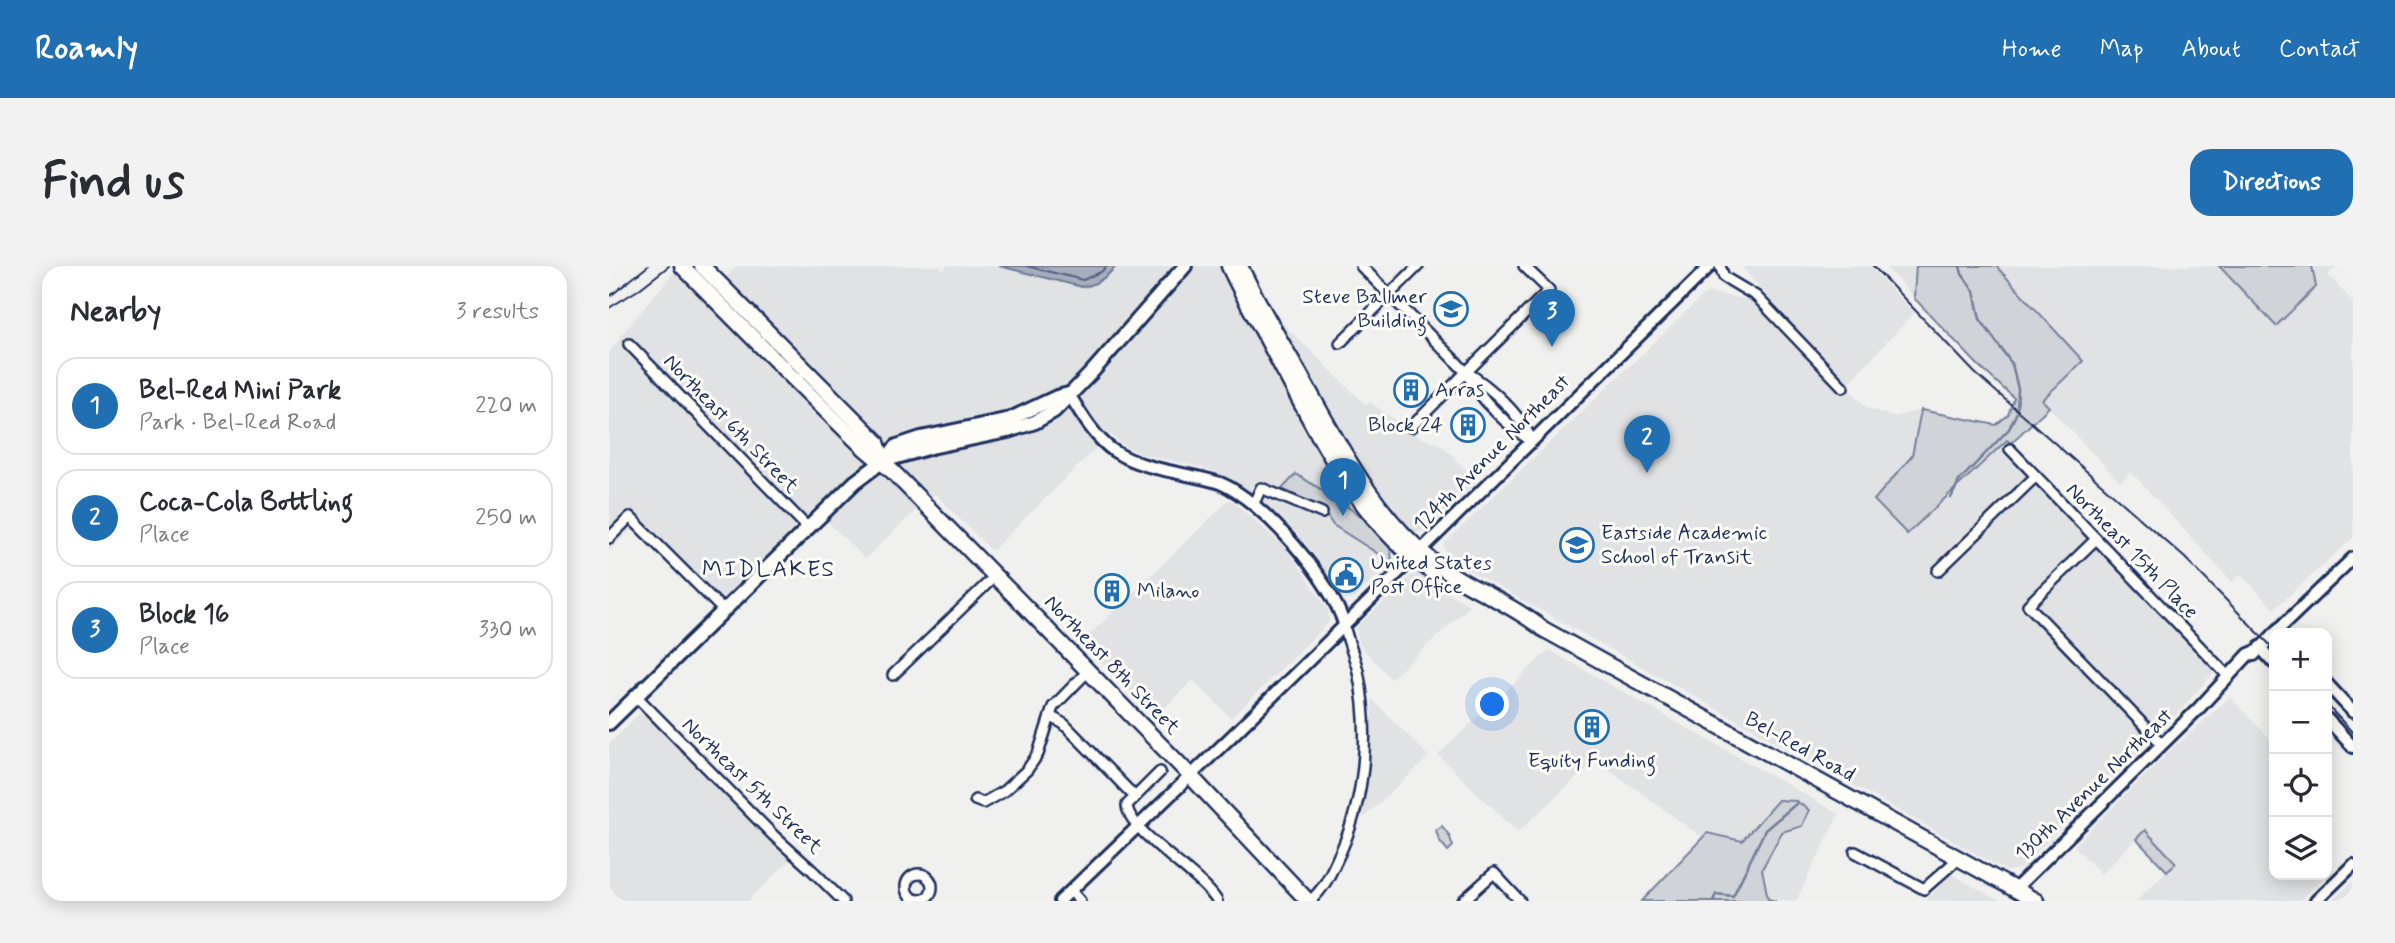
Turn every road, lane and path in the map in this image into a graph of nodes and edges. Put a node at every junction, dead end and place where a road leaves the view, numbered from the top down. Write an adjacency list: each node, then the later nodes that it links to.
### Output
1 (682, 266): 22 (main road, Northeast 8th Street)
2 (702, 266): 22 (main road, Northeast 8th Street)
3 (1185, 266): 17 (main road)
4 (1229, 266): 19 (main road)
5 (1240, 266): 19 (main road)
6 (1361, 266): 12 (street)
7 (1418, 266): 12 (street)
8 (1524, 266): 15 (street)
9 (1720, 266): 11 (street)
10 (1708, 267): 11 (street); 20 (street, 124th Avenue Northeast)
11 (1724, 277): 16 (street)
12 (1389, 294): 13 (street); 15 (street)
13 (1340, 343)
14 (629, 344): 26 (street, Northeast 6th Street)
15 (1466, 372): 18 (street); 20 (street)
16 (1843, 387)
17 (1069, 394): 22 (main road); 24 (street)
18 (1411, 427)
19 (1329, 439): 29 (main road, Bel-Red Road)
20 (1532, 441): 29 (street, 124th Avenue Northeast)
21 (2010, 449): 23 (street, Northeast 15th Place)
22 (883, 461): 26 (main road); 32 (main road, Northeast 8th Street)
23 (2035, 476): 28 (street, Northeast 15th Place); 31 (street)
24 (1254, 503): 25 (street); 34 (street)
25 (1322, 513)
26 (807, 527): 33 (main road)
27 (609, 538): 33 (street)
28 (2096, 539): 41 (street, Northeast 15th Place); 49 (street)
29 (1417, 554): 34 (street, 124th Avenue Northeast); 57 (main road, Bel-Red Road)
30 (2353, 558): 35 (street, 130th Avenue Northeast)
31 (1938, 571)
32 (995, 576): 39 (main road, Northeast 8th Street); 40 (street)
33 (723, 611): 43 (main road)
34 (1344, 624): 52 (street, 124th Avenue Northeast); 65 (street)
35 (2281, 628)
36 (2269, 639): 37 (street, 130th Avenue Northeast)
37 (2258, 649): 38 (street); 41 (street, 130th Avenue Northeast); 44 (street, 130th Avenue Northeast)
38 (2269, 659)
39 (1088, 671): 46 (street); 52 (main road, Northeast 8th Street)
40 (893, 675)
41 (2228, 676): 44 (street, 130th Avenue Northeast)
42 (2332, 689): 45 (street)
43 (636, 696): 47 (main road); 61 (street, Northeast 5th Street)
44 (2199, 708): 49 (street, 130th Avenue Northeast)
45 (2353, 712)
46 (1050, 716): 53 (street); 54 (street)
47 (609, 723)
48 (2332, 724): 50 (street)
49 (2162, 744): 59 (street, 130th Avenue Northeast)
50 (2353, 747)
51 (1160, 772): 53 (street)
52 (1191, 776): 55 (street, 124th Avenue Northeast); 65 (main road, Northeast 8th Street)
53 (1135, 797): 55 (street)
54 (975, 800)
55 (1139, 826): 60 (street, 124th Avenue Northeast); 64 (street)
56 (1855, 852): 57 (street)
57 (1959, 858): 59 (main road, Bel-Red Road)
58 (2353, 865): 69 (street)
59 (2015, 889): 68 (main road, Bel-Red Road)
60 (1070, 891): 62 (street, 124th Avenue Northeast); 63 (street)
61 (843, 901)
62 (1060, 901)
63 (1080, 901)
64 (1217, 901)
65 (1309, 901)
66 (1463, 901): 67 (street)
67 (1520, 901)
68 (2036, 901)
69 (2316, 901)

